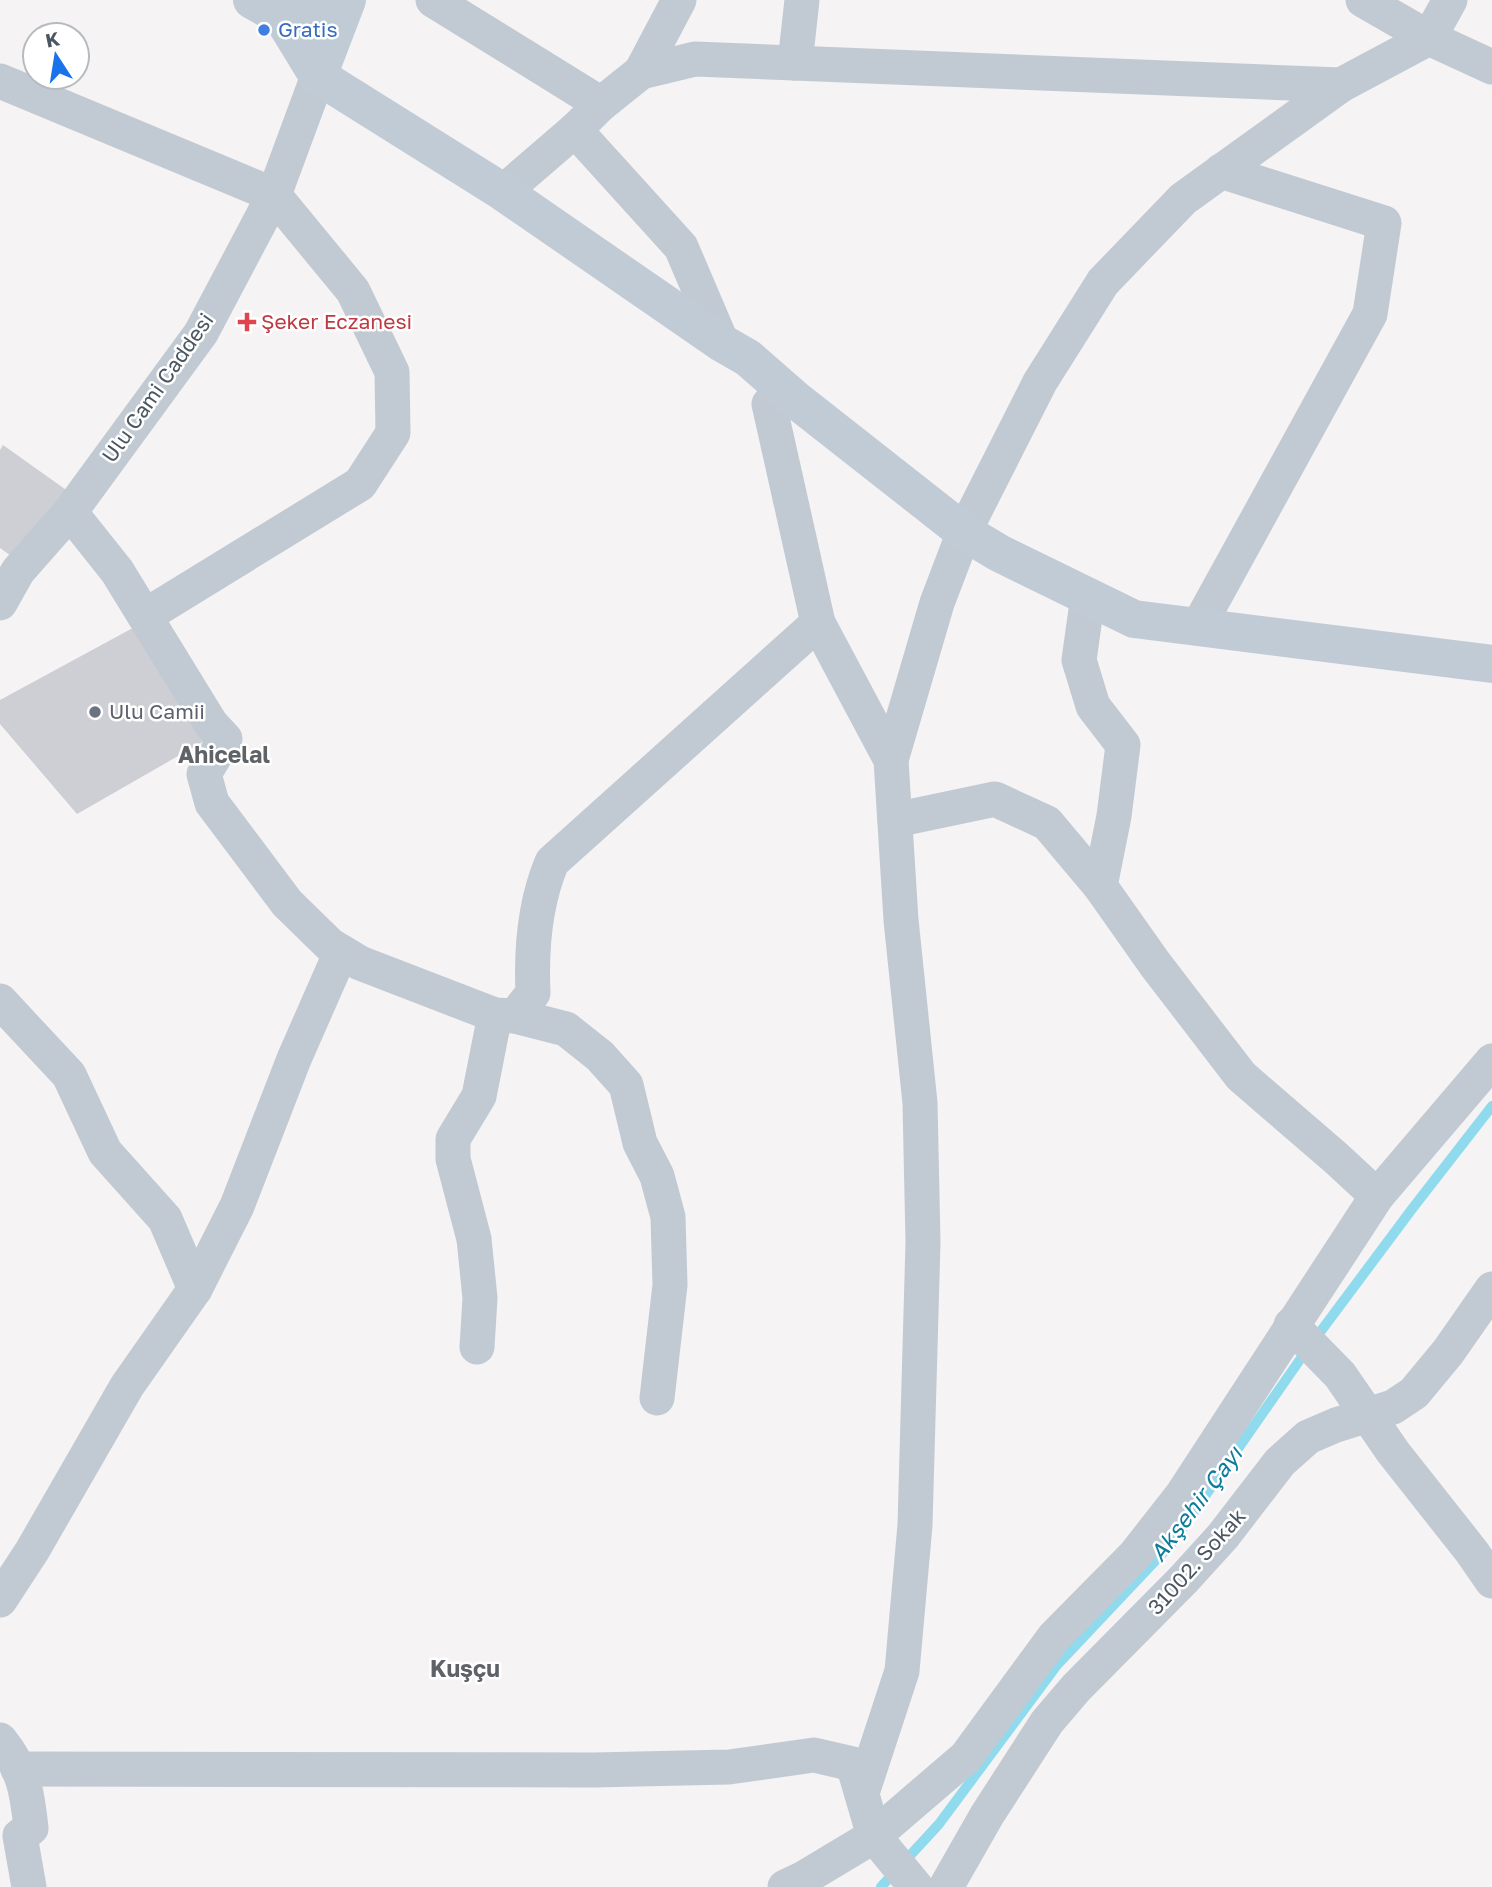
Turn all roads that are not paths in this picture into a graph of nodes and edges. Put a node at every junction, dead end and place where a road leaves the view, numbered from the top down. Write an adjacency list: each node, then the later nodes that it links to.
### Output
1 (338, 0): 8 (street)
2 (347, 0): 13 (street)
3 (433, 0): 16 (street)
4 (679, 0): 12 (street)
5 (802, 0): 10 (street)
6 (1363, 0): 9 (street)
7 (1450, 0): 9 (street)
8 (267, 9): 13 (street)
9 (1429, 38): 11 (street); 15 (street)
10 (795, 63): 12 (street); 15 (street)
11 (1492, 67)
12 (641, 72): 16 (street)
13 (318, 76): 19 (street); 20 (street, Ulu Cami Caddesi)
14 (0, 81): 20 (street)
15 (1341, 85): 18 (street)
16 (601, 104): 17 (street)
17 (575, 130): 19 (street); 21 (street)
18 (1221, 171): 24 (street); 30 (street)
19 (503, 192): 21 (street)
20 (274, 195): 23 (street, Ulu Cami Caddesi); 28 (street)
21 (722, 343): 22 (street)
22 (796, 400): 24 (street); 29 (street)
23 (70, 512): 25 (street, Ulu Cami Caddesi); 28 (street)
24 (964, 532): 26 (street); 32 (street)
25 (9, 566): 27 (street, Ulu Cami Caddesi)
26 (1088, 596): 30 (street); 34 (street)
27 (0, 603)
28 (145, 616): 35 (street)
29 (818, 622): 32 (street); 37 (street)
30 (1198, 627): 31 (street)
31 (1492, 664)
32 (891, 760): 33 (street)
33 (895, 820): 34 (street); 49 (street)
34 (1100, 886): 39 (street)
35 (341, 952): 37 (street); 40 (street)
36 (0, 1001): 40 (street)
37 (505, 1015): 43 (street); 44 (street)
38 (1492, 1061): 39 (street)
39 (1377, 1196): 42 (street)
40 (195, 1289): 47 (street)
41 (1492, 1289): 45 (street, 31002. Sokak)
42 (1291, 1325): 45 (street); 50 (street)
43 (477, 1347)
44 (657, 1398)
45 (1368, 1415): 46 (street); 55 (street, 31002. Sokak)
46 (1492, 1581)
47 (5, 1583)
48 (9, 1754): 49 (street); 51 (street)
49 (862, 1793): 50 (street)
50 (874, 1836): 53 (street); 54 (street)
51 (10, 1837): 52 (street)
52 (29, 1887)
53 (785, 1887)
54 (916, 1887)
55 (946, 1887)

